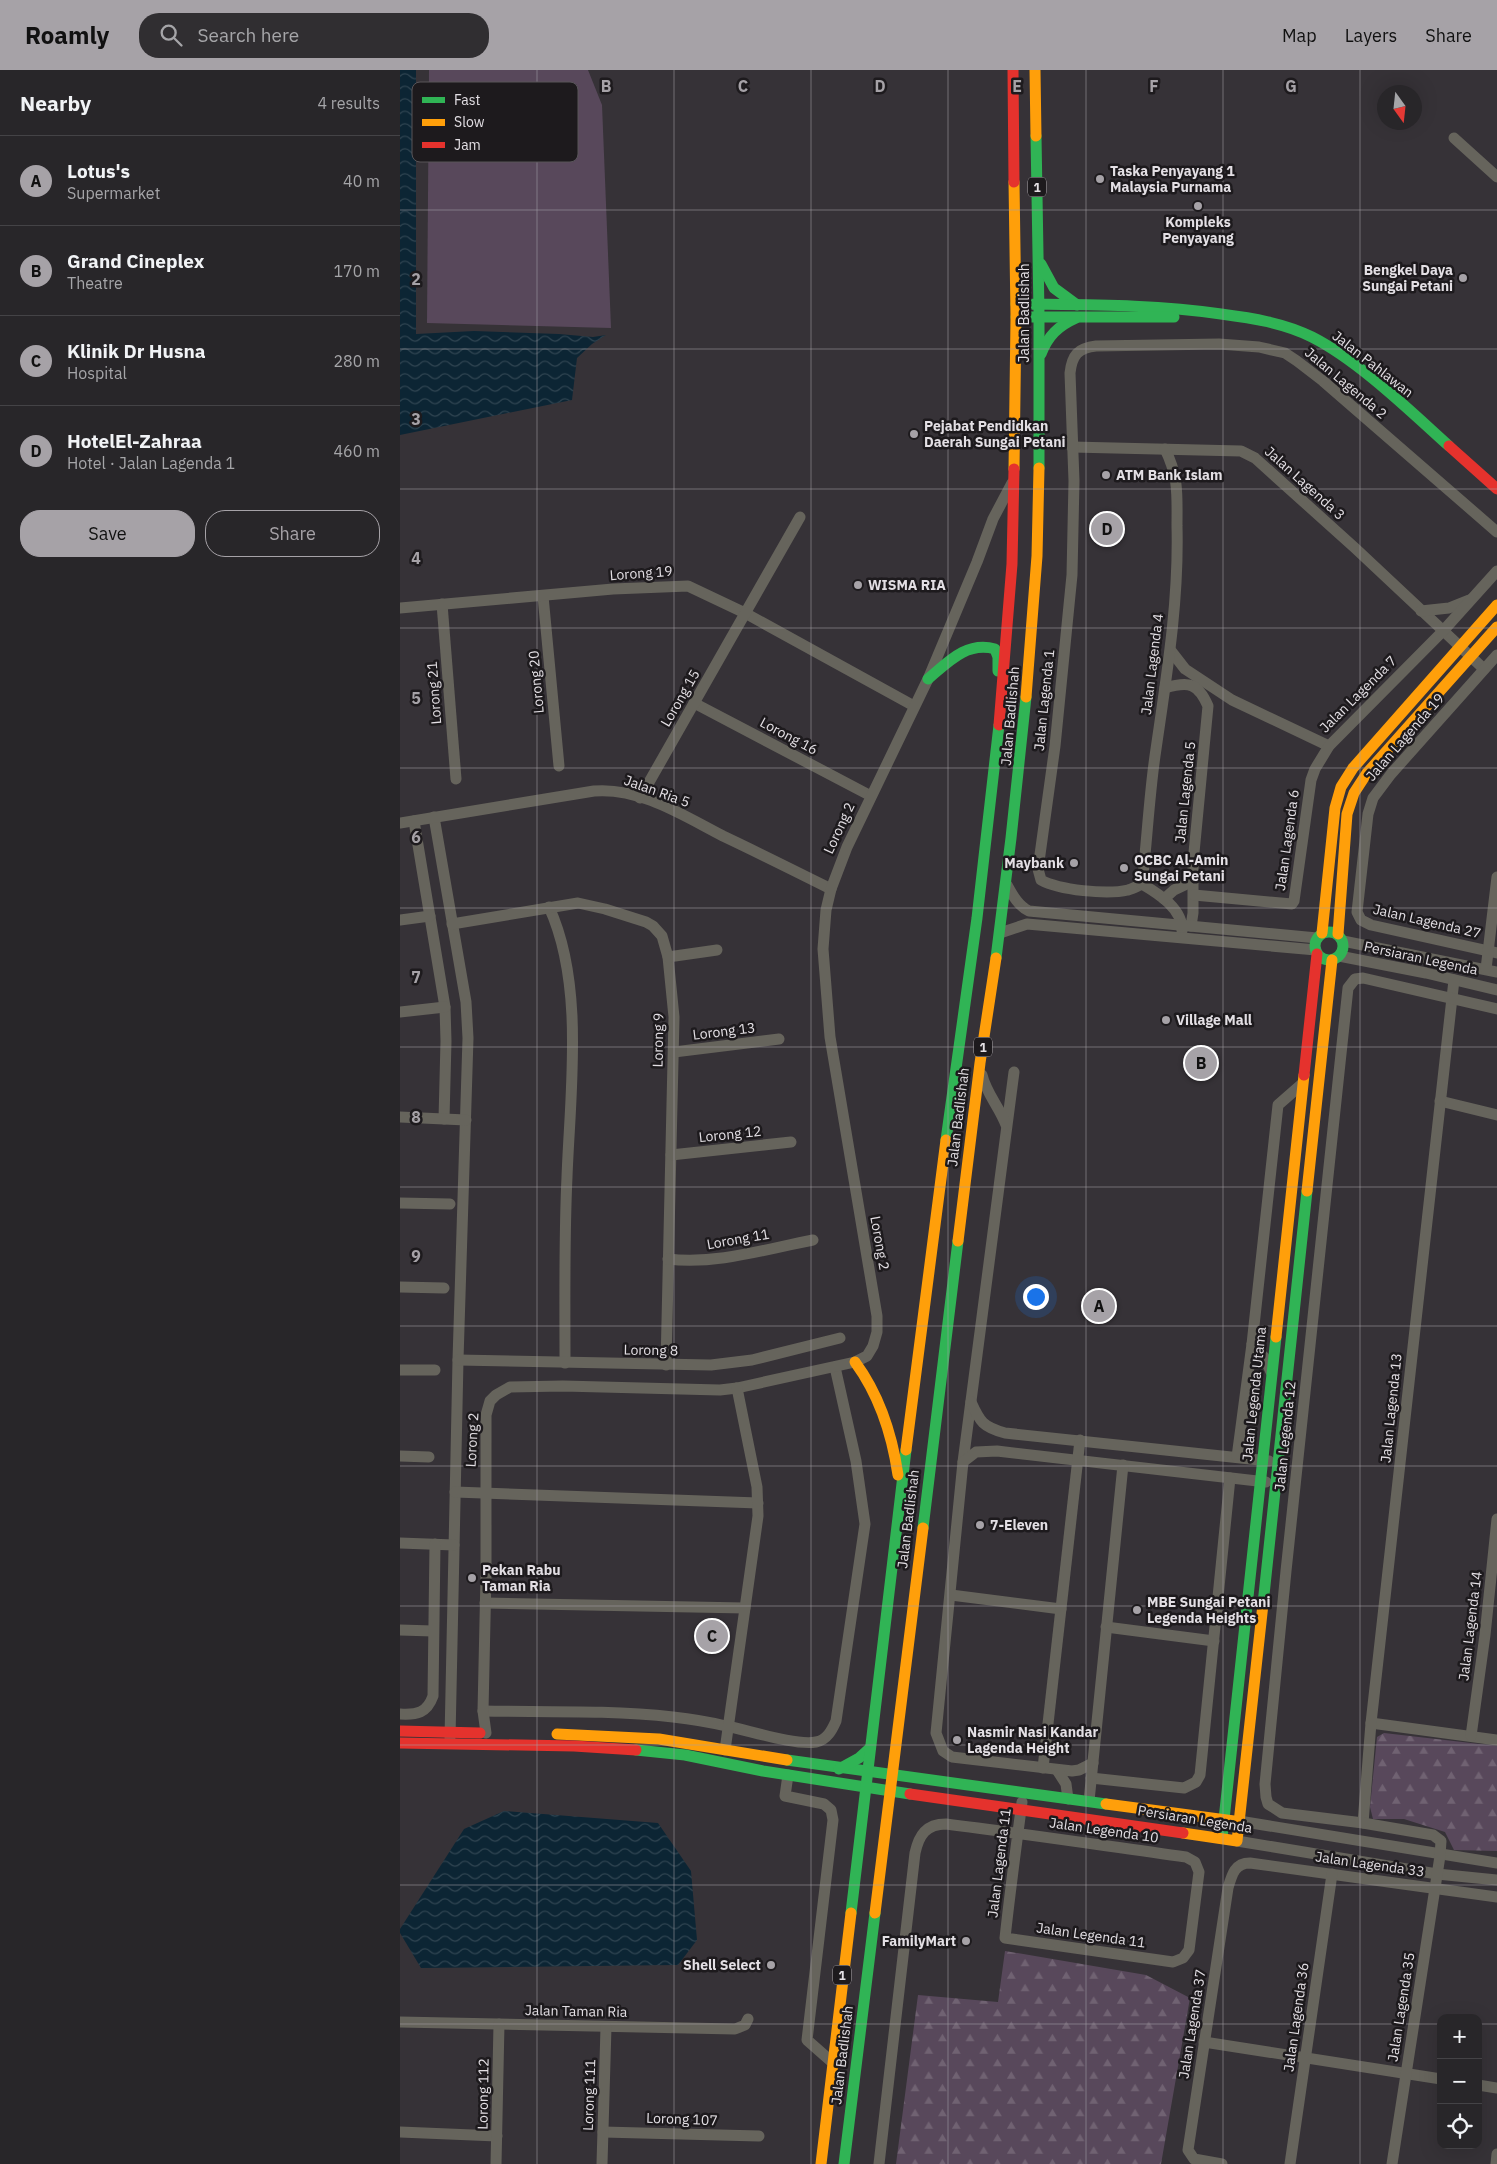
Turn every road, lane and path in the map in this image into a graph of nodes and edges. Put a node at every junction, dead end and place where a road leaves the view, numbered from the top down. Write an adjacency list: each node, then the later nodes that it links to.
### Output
1 (1013, 70): 6 (street, Jalan Badlishah / 1)
2 (1035, 70): 5 (street, Jalan Badlishah / 1)
3 (1454, 138): 4 (street)
4 (1497, 177)
5 (1038, 258): 7 (street, Jalan Badlishah / 1); 8 (street)
6 (1016, 304): 7 (street, Jalan Pahlawan); 10 (street, Jalan Badlishah / 1)
7 (1039, 304): 8 (street, Jalan Pahlawan); 11 (street, Jalan Badlishah / 1)
8 (1077, 304): 9 (street, Jalan Pahlawan)
9 (1206, 313): 12 (street, Jalan Pahlawan); 18 (street, Jalan Pahlawan)
10 (1016, 317): 11 (street, Jalan Pahlawan); 17 (street, Jalan Badlishah / 1)
11 (1040, 317): 12 (street, Jalan Pahlawan); 14 (street, Jalan Badlishah / 1)
12 (1076, 318): 14 (street)
13 (1080, 349): 15 (street, Jalan Lagenda 1); 20 (street, Jalan Lagenda 2)
14 (1039, 358): 54 (street, Jalan Badlishah / 1)
15 (1072, 447): 16 (street, Jalan Lagenda 3); 53 (street, Jalan Lagenda 1)
16 (1165, 449): 27 (street, Jalan Lagenda 3); 32 (street, Jalan Lagenda 4)
17 (1013, 481): 36 (street, Lorong 2); 42 (street, Jalan Badlishah / 1)
18 (1497, 488)
19 (800, 517): 28 (street, Lorong 15)
20 (1497, 532)
21 (1497, 571): 23 (street)
22 (543, 596): 24 (street, Lorong 19); 28 (street, Lorong 19); 44 (street, Lorong 20)
23 (1472, 598): 27 (street); 30 (street)
24 (442, 604): 26 (street, Lorong 19); 45 (street, Lorong 21)
25 (1497, 605): 31 (street)
26 (400, 608)
27 (1421, 611): 30 (street, Jalan Lagenda 3)
28 (745, 613): 39 (street, Lorong 15); 40 (street, Lorong 19)
29 (1497, 628): 34 (street)
30 (1443, 631): 31 (street, Jalan Lagenda 3); 43 (street, Jalan Lagenda 7)
31 (1460, 647): 34 (street, Jalan Lagenda 3); 65 (street)
32 (1170, 651): 37 (street, Jalan Lagenda 4); 38 (street, Jalan Lagenda 7)
33 (1497, 655): 35 (street, Jalan Lagenda 19)
34 (1471, 657): 35 (street, Jalan Lagenda 3); 66 (street)
35 (1484, 670): 59 (street, Jalan Lagenda 19)
36 (928, 679): 40 (street, Lorong 2); 42 (street)
37 (1165, 688): 41 (street); 53 (street, Jalan Lagenda 4)
38 (1232, 700): 41 (street); 43 (street, Jalan Lagenda 7)
39 (694, 703): 46 (street, Lorong 16); 47 (street, Lorong 15)
40 (914, 706): 46 (street, Lorong 2)
41 (1208, 706): 52 (street, Jalan Lagenda 5)
42 (1000, 712): 125 (street, Jalan Badlishah / 1)
43 (1329, 746): 56 (street, Jalan Lagenda 6)
44 (559, 766)
45 (456, 779)
46 (871, 796): 55 (street, Lorong 2)
47 (640, 798): 48 (street, Jalan Ria 5); 55 (street, Jalan Ria 5)
48 (434, 817): 49 (street, Jalan Ria 5); 62 (street)
49 (414, 820): 50 (street, Jalan Ria 5); 60 (street)
50 (400, 823)
51 (1497, 877): 70 (street)
52 (1193, 880): 56 (street, Jalan Lagenda 5); 57 (street)
53 (1142, 884): 57 (street)
54 (1007, 885): 63 (street); 64 (street, Jalan Badlishah / 1)
55 (831, 888): 102 (street, Lorong 2)
56 (1194, 895): 63 (street, Jalan Lagenda 5)
57 (1164, 899): 63 (street)
58 (549, 907): 62 (street, Lorong 9); 71 (street, Lorong 9); 103 (street)
59 (1357, 912): 70 (street, Jalan Lagenda 27)
60 (430, 916): 61 (street); 77 (street)
61 (400, 920)
62 (452, 924): 89 (street)
63 (1187, 926): 65 (street); 67 (street)
64 (1000, 933): 67 (street); 82 (street, Jalan Badlishah / 1)
65 (1320, 935): 66 (street); 69 (street)
66 (1340, 937): 72 (street); 73 (street, Persiaran Legenda)
67 (1181, 938): 69 (street)
68 (717, 950): 71 (street)
69 (1316, 952): 72 (street); 84 (street, Jalan Legenda Utama)
70 (1493, 952): 73 (street)
71 (668, 957): 81 (street, Lorong 9)
72 (1335, 958): 74 (street, Persiaran Legenda); 118 (street)
73 (1492, 971)
74 (1454, 980): 75 (street, Persiaran Legenda); 76 (street, Jalan Lagenda 13)
75 (1497, 990)
76 (1451, 998): 78 (street); 85 (street, Jalan Lagenda 13); 133 (street, Jalan Legenda 12)
77 (445, 1007): 79 (street); 88 (street)
78 (1497, 1009)
79 (400, 1012)
80 (778, 1039): 81 (street, Lorong 13)
81 (674, 1052): 92 (street, Lorong 9)
82 (980, 1063): 90 (street); 162 (street, Jalan Badlishah / 1)
83 (1014, 1072): 90 (street)
84 (1302, 1084): 100 (street); 108 (street, Jalan Legenda Utama)
85 (1440, 1101): 86 (street); 146 (street, Jalan Lagenda 13)
86 (1497, 1115)
87 (400, 1117): 88 (street)
88 (444, 1119): 89 (street)
89 (466, 1120): 101 (street)
90 (1007, 1128): 110 (street)
91 (792, 1142): 92 (street, Lorong 12)
92 (671, 1155): 96 (street, Lorong 9)
93 (400, 1203): 94 (street)
94 (450, 1204)
95 (813, 1240): 96 (street, Lorong 11)
96 (668, 1260): 104 (street, Lorong 9)
97 (400, 1287): 98 (street)
98 (444, 1288)
99 (840, 1338): 104 (street, Lorong 8)
100 (1252, 1344): 108 (street); 114 (street)
101 (458, 1360): 103 (street, Lorong 8); 123 (street)
102 (855, 1362): 105 (street, Lorong 2); 125 (street)
103 (565, 1363): 104 (street, Lorong 8)
104 (666, 1365)
105 (835, 1366): 109 (street, Lorong 2); 147 (street)
106 (400, 1370): 107 (street)
107 (435, 1370)
108 (1272, 1374): 116 (street, Jalan Legenda Utama)
109 (737, 1388): 124 (street, Lorong 2); 126 (street)
110 (971, 1402): 111 (street); 117 (street)
111 (1080, 1440): 114 (street); 115 (street)
112 (400, 1456): 113 (street)
113 (429, 1457)
114 (1237, 1457): 116 (street)
115 (1077, 1460): 117 (street); 119 (street); 137 (street)
116 (1262, 1460): 118 (street); 121 (street, Jalan Legenda Utama)
117 (963, 1462): 134 (street)
118 (1278, 1462): 122 (street)
119 (1123, 1465): 120 (street); 138 (street)
120 (1230, 1478): 121 (street); 143 (street)
121 (1260, 1481): 122 (street); 131 (street, Jalan Legenda Utama)
122 (1276, 1483): 132 (street)
123 (455, 1492): 124 (street); 130 (street)
124 (485, 1494): 126 (street); 135 (street, Lorong 2)
125 (900, 1499): 154 (street, Jalan Badlishah / 1)
126 (758, 1503): 136 (street)
127 (1497, 1518): 141 (street, Jalan Lagenda 14)
128 (400, 1543): 129 (street)
129 (435, 1544): 130 (street); 140 (street)
130 (454, 1545): 151 (street)
131 (1251, 1568): 132 (street); 170 (street, Jalan Legenda Utama)
132 (1266, 1569): 133 (street); 171 (street)
133 (1286, 1571): 172 (street, Jalan Legenda 12)
134 (951, 1595): 137 (street); 157 (street)
135 (485, 1603): 136 (street); 144 (street, Lorong 2)
136 (745, 1608): 147 (street)
137 (1061, 1609): 157 (street)
138 (1106, 1627): 143 (street); 156 (street)
139 (400, 1630): 140 (street)
140 (433, 1631): 145 (street)
141 (1485, 1635): 142 (street); 150 (street, Jalan Lagenda 14)
142 (1497, 1636)
143 (1214, 1641): 163 (street)
144 (482, 1711): 147 (street); 149 (street, Lorong 2)
145 (400, 1714)
146 (1371, 1723): 150 (street); 172 (street, Jalan Lagenda 13)
147 (728, 1726): 155 (street)
148 (400, 1731): 151 (street)
149 (486, 1733): 151 (street, Persiaran Legenda); 155 (street, Persiaran Legenda)
150 (1471, 1736): 152 (street)
151 (450, 1738): 153 (street); 161 (street, Persiaran Legenda)
152 (1497, 1740)
153 (400, 1742)
154 (870, 1748): 158 (street); 160 (street, Jalan Badlishah / 1)
155 (725, 1750): 158 (street, Persiaran Legenda)
156 (1093, 1763): 159 (street); 163 (street)
157 (1043, 1768): 159 (street)
158 (839, 1769): 160 (street, Persiaran Legenda)
159 (1057, 1770): 167 (street)
160 (867, 1772): 162 (street, Persiaran Legenda); 164 (street, Jalan Badlishah / 1)
161 (788, 1775): 164 (street, Persiaran Legenda); 192 (street)
162 (891, 1775): 165 (street, Jalan Badlishah / 1); 166 (street, Persiaran Legenda)
163 (1091, 1778): 168 (street)
164 (865, 1787): 165 (street, Persiaran Legenda); 192 (street, Jalan Badlishah / 1)
165 (889, 1790): 169 (street, Persiaran Legenda); 205 (street, Jalan Badlishah / 1)
166 (1023, 1793): 167 (street, Persiaran Legenda); 169 (street, Jalan Lagenda 11)
167 (1068, 1799): 168 (street, Persiaran Legenda)
168 (1089, 1801): 170 (street, Persiaran Legenda)
169 (1021, 1808): 173 (street, Jalan Lagenda 11); 174 (street, Persiaran Legenda)
170 (1224, 1819): 171 (street, Persiaran Legenda); 174 (street, Jalan Legenda Utama)
171 (1239, 1821): 175 (street); 176 (street, Persiaran Legenda)
172 (1363, 1823): 176 (street, Jalan Legenda 12)
173 (1018, 1833): 184 (street, Jalan Lagenda 11); 185 (street, Jalan Legenda 10); 206 (street, Jalan Legenda 10)
174 (1222, 1838): 175 (street, Persiaran Legenda)
175 (1237, 1841): 180 (street, Persiaran Legenda)
176 (1440, 1856): 177 (street, Persiaran Legenda); 180 (street, Jalan Lagenda 35)
177 (1497, 1863)
178 (1239, 1865): 179 (street, Jalan Lagenda 33); 190 (street, Jalan Lagenda 37)
179 (1332, 1874): 182 (street, Jalan Lagenda 33); 191 (street, Jalan Lagenda 36)
180 (1437, 1874): 181 (street, Persiaran Legenda); 182 (street, Jalan Lagenda 35)
181 (1497, 1880)
182 (1435, 1889): 183 (street, Jalan Lagenda 33); 193 (street, Jalan Lagenda 35)
183 (1497, 1897)
184 (1005, 1938): 185 (street, Jalan Legenda 11)
185 (1173, 1962)
186 (748, 2019): 189 (street, Jalan Taman Ria)
187 (400, 2022): 188 (street, Jalan Taman Ria)
188 (499, 2024): 189 (street, Jalan Taman Ria); 199 (street, Lorong 112)
189 (606, 2027): 198 (street, Lorong 111)
190 (1204, 2042): 191 (street); 207 (street, Jalan Lagenda 37)
191 (1305, 2058): 193 (street); 208 (street, Jalan Lagenda 36)
192 (832, 2062): 204 (street, Jalan Badlishah / 1)
193 (1406, 2073): 194 (street); 209 (street, Jalan Lagenda 35)
194 (1437, 2078)
195 (1482, 2086): 196 (street)
196 (1497, 2088)
197 (400, 2132): 199 (street)
198 (603, 2132): 200 (street, Lorong 107); 203 (street, Lorong 111)
199 (496, 2136): 202 (street, Lorong 112)
200 (759, 2136)
201 (1497, 2154): 210 (street)
202 (496, 2164)
203 (602, 2164)
204 (821, 2164)
205 (844, 2164)
206 (880, 2164)
207 (1222, 2164)
208 (1290, 2164)
209 (1392, 2164)
210 (1496, 2164)

